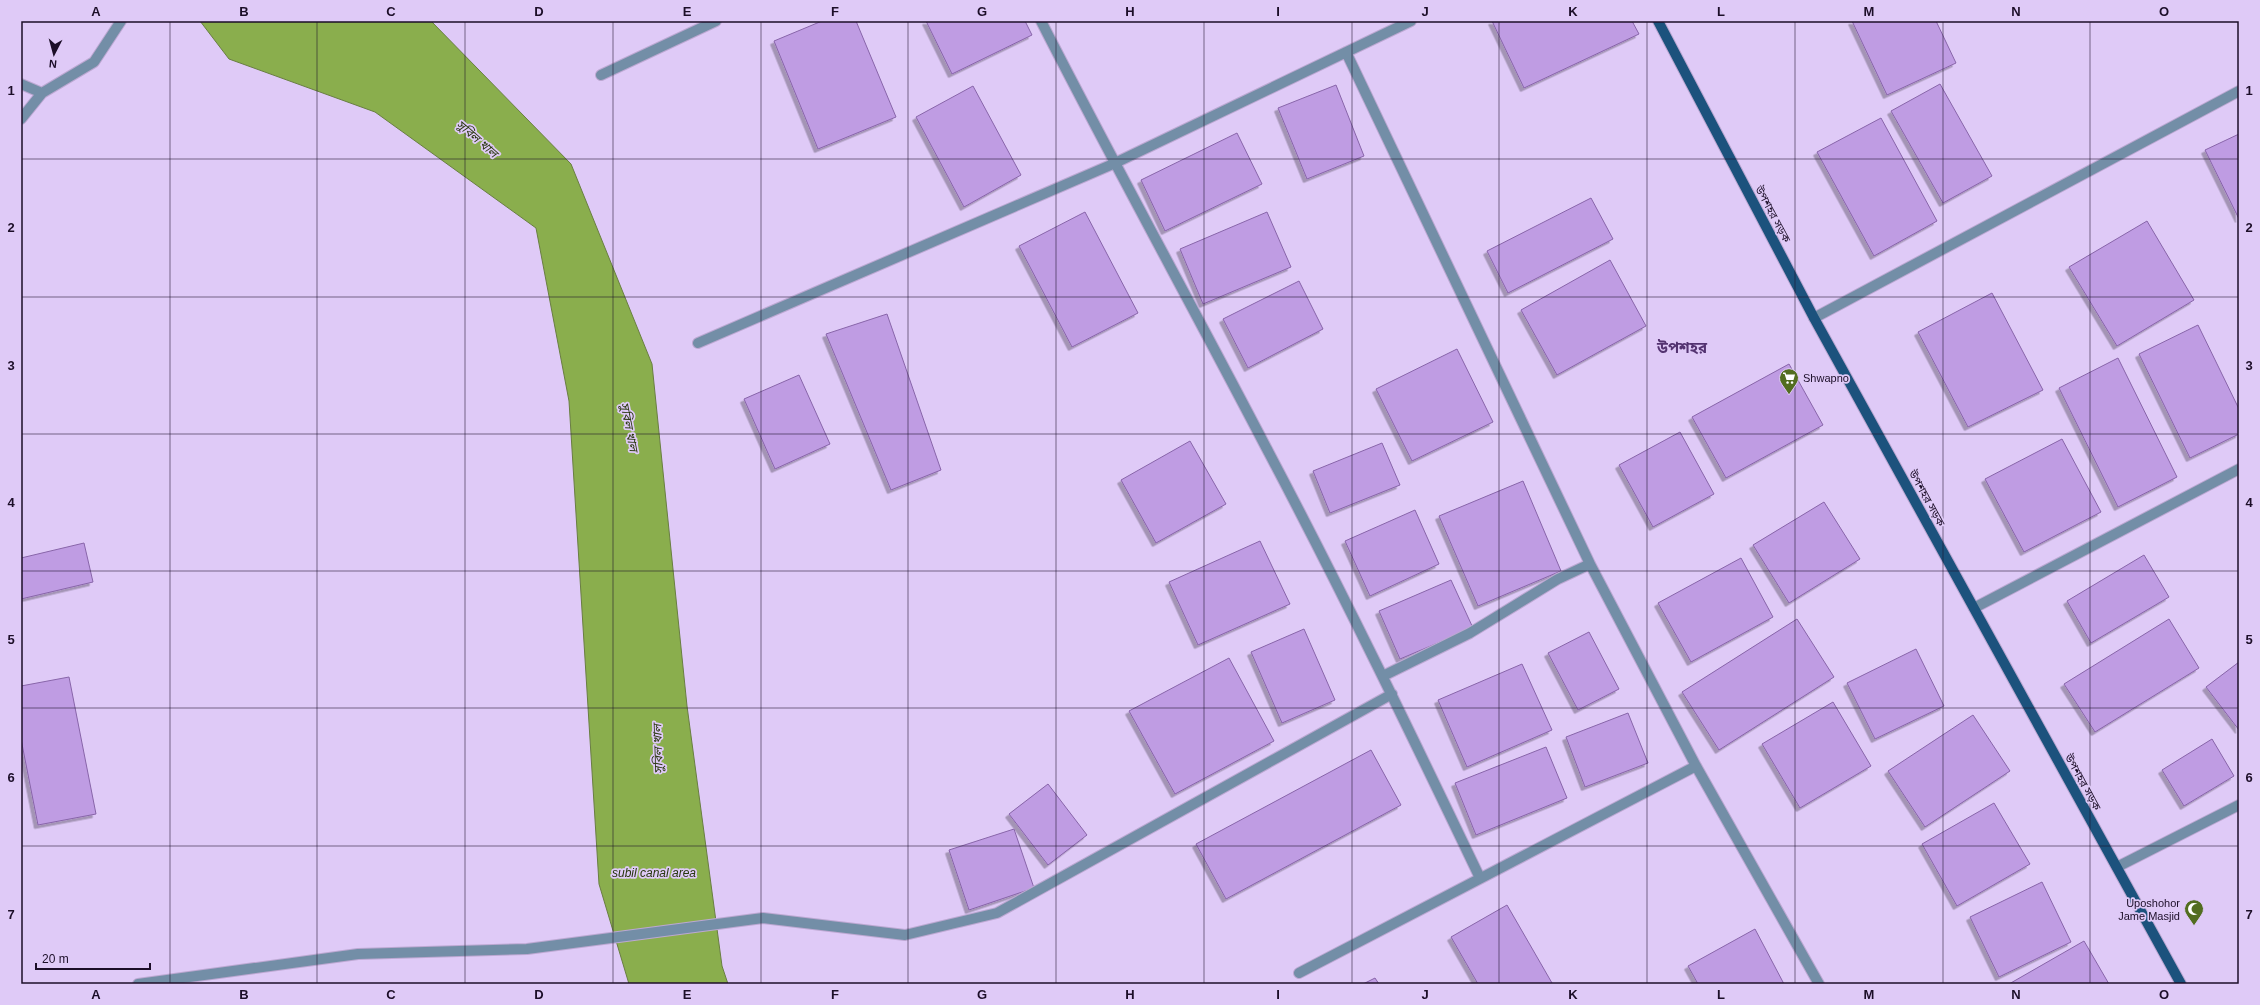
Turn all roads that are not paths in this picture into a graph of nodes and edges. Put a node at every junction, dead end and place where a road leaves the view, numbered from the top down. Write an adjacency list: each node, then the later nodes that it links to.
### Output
1 (121, 21): 10 (street)
2 (716, 21): 7 (street)
3 (1041, 21): 12 (street)
4 (1411, 21): 6 (street)
5 (1660, 22): 13 (main road, উপশহর সড়ক)
6 (1346, 52): 12 (street); 16 (street)
7 (601, 75)
8 (21, 84): 10 (street)
9 (2239, 91): 13 (street)
10 (42, 93): 11 (street)
11 (21, 118)
12 (1113, 164): 14 (street); 18 (street)
13 (1814, 318): 17 (main road, উপশহর সড়ক)
14 (698, 343)
15 (2239, 469): 17 (street)
16 (1590, 564): 18 (street); 20 (street)
17 (1974, 608): 22 (main road, উপশহর সড়ক)
18 (1383, 676): 19 (street)
19 (1392, 694): 23 (street); 25 (street)
20 (1696, 766): 23 (street); 26 (street)
21 (2239, 805): 22 (street)
22 (2117, 867): 27 (main road, উপশহর সড়ক)
23 (1480, 878): 24 (street)
24 (1299, 973)
25 (138, 984)
26 (1819, 984)
27 (2181, 984)

